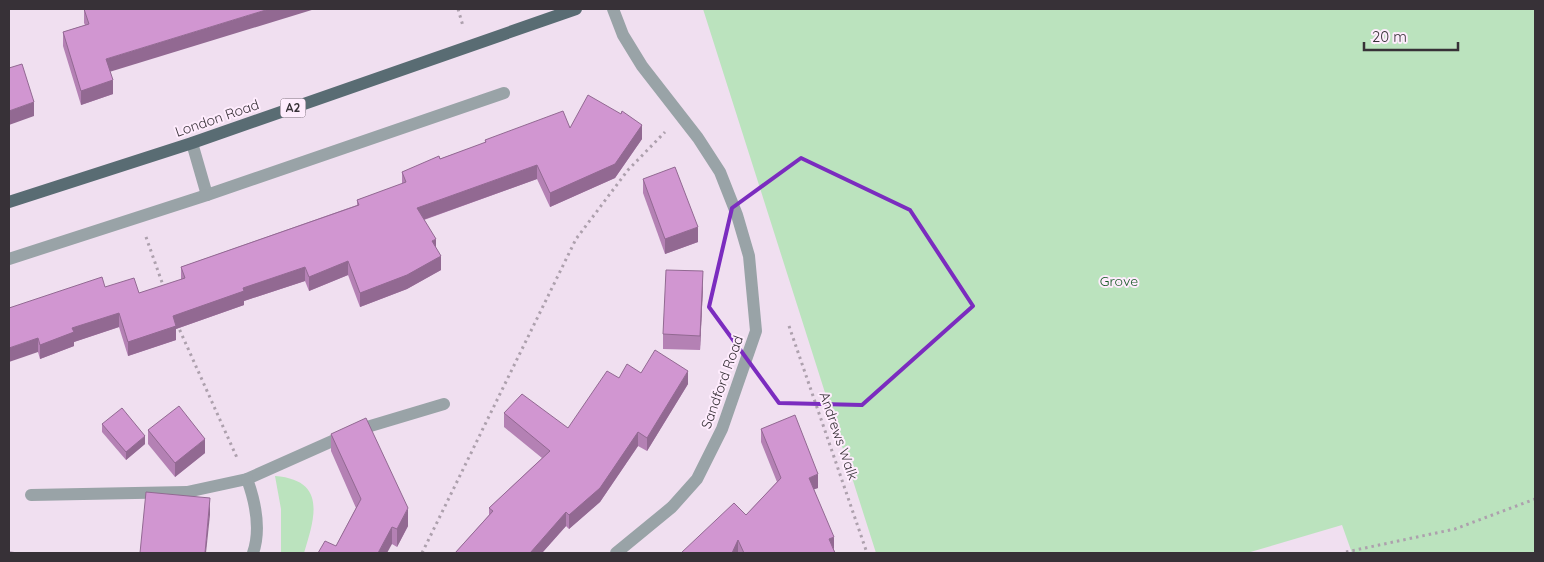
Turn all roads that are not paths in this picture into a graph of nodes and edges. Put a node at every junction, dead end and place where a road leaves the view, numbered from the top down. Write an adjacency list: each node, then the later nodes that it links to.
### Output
1 (576, 9): 4 (main road, London Road / A2)
2 (613, 9): 12 (street, Sandford Road)
3 (504, 93): 5 (street)
4 (192, 143): 5 (street); 6 (main road, London Road / A2)
5 (207, 195): 7 (street)
6 (9, 202)
7 (9, 259)
8 (444, 404): 9 (street)
9 (247, 479): 10 (street); 11 (street)
10 (31, 496)
11 (254, 553)
12 (616, 553)

